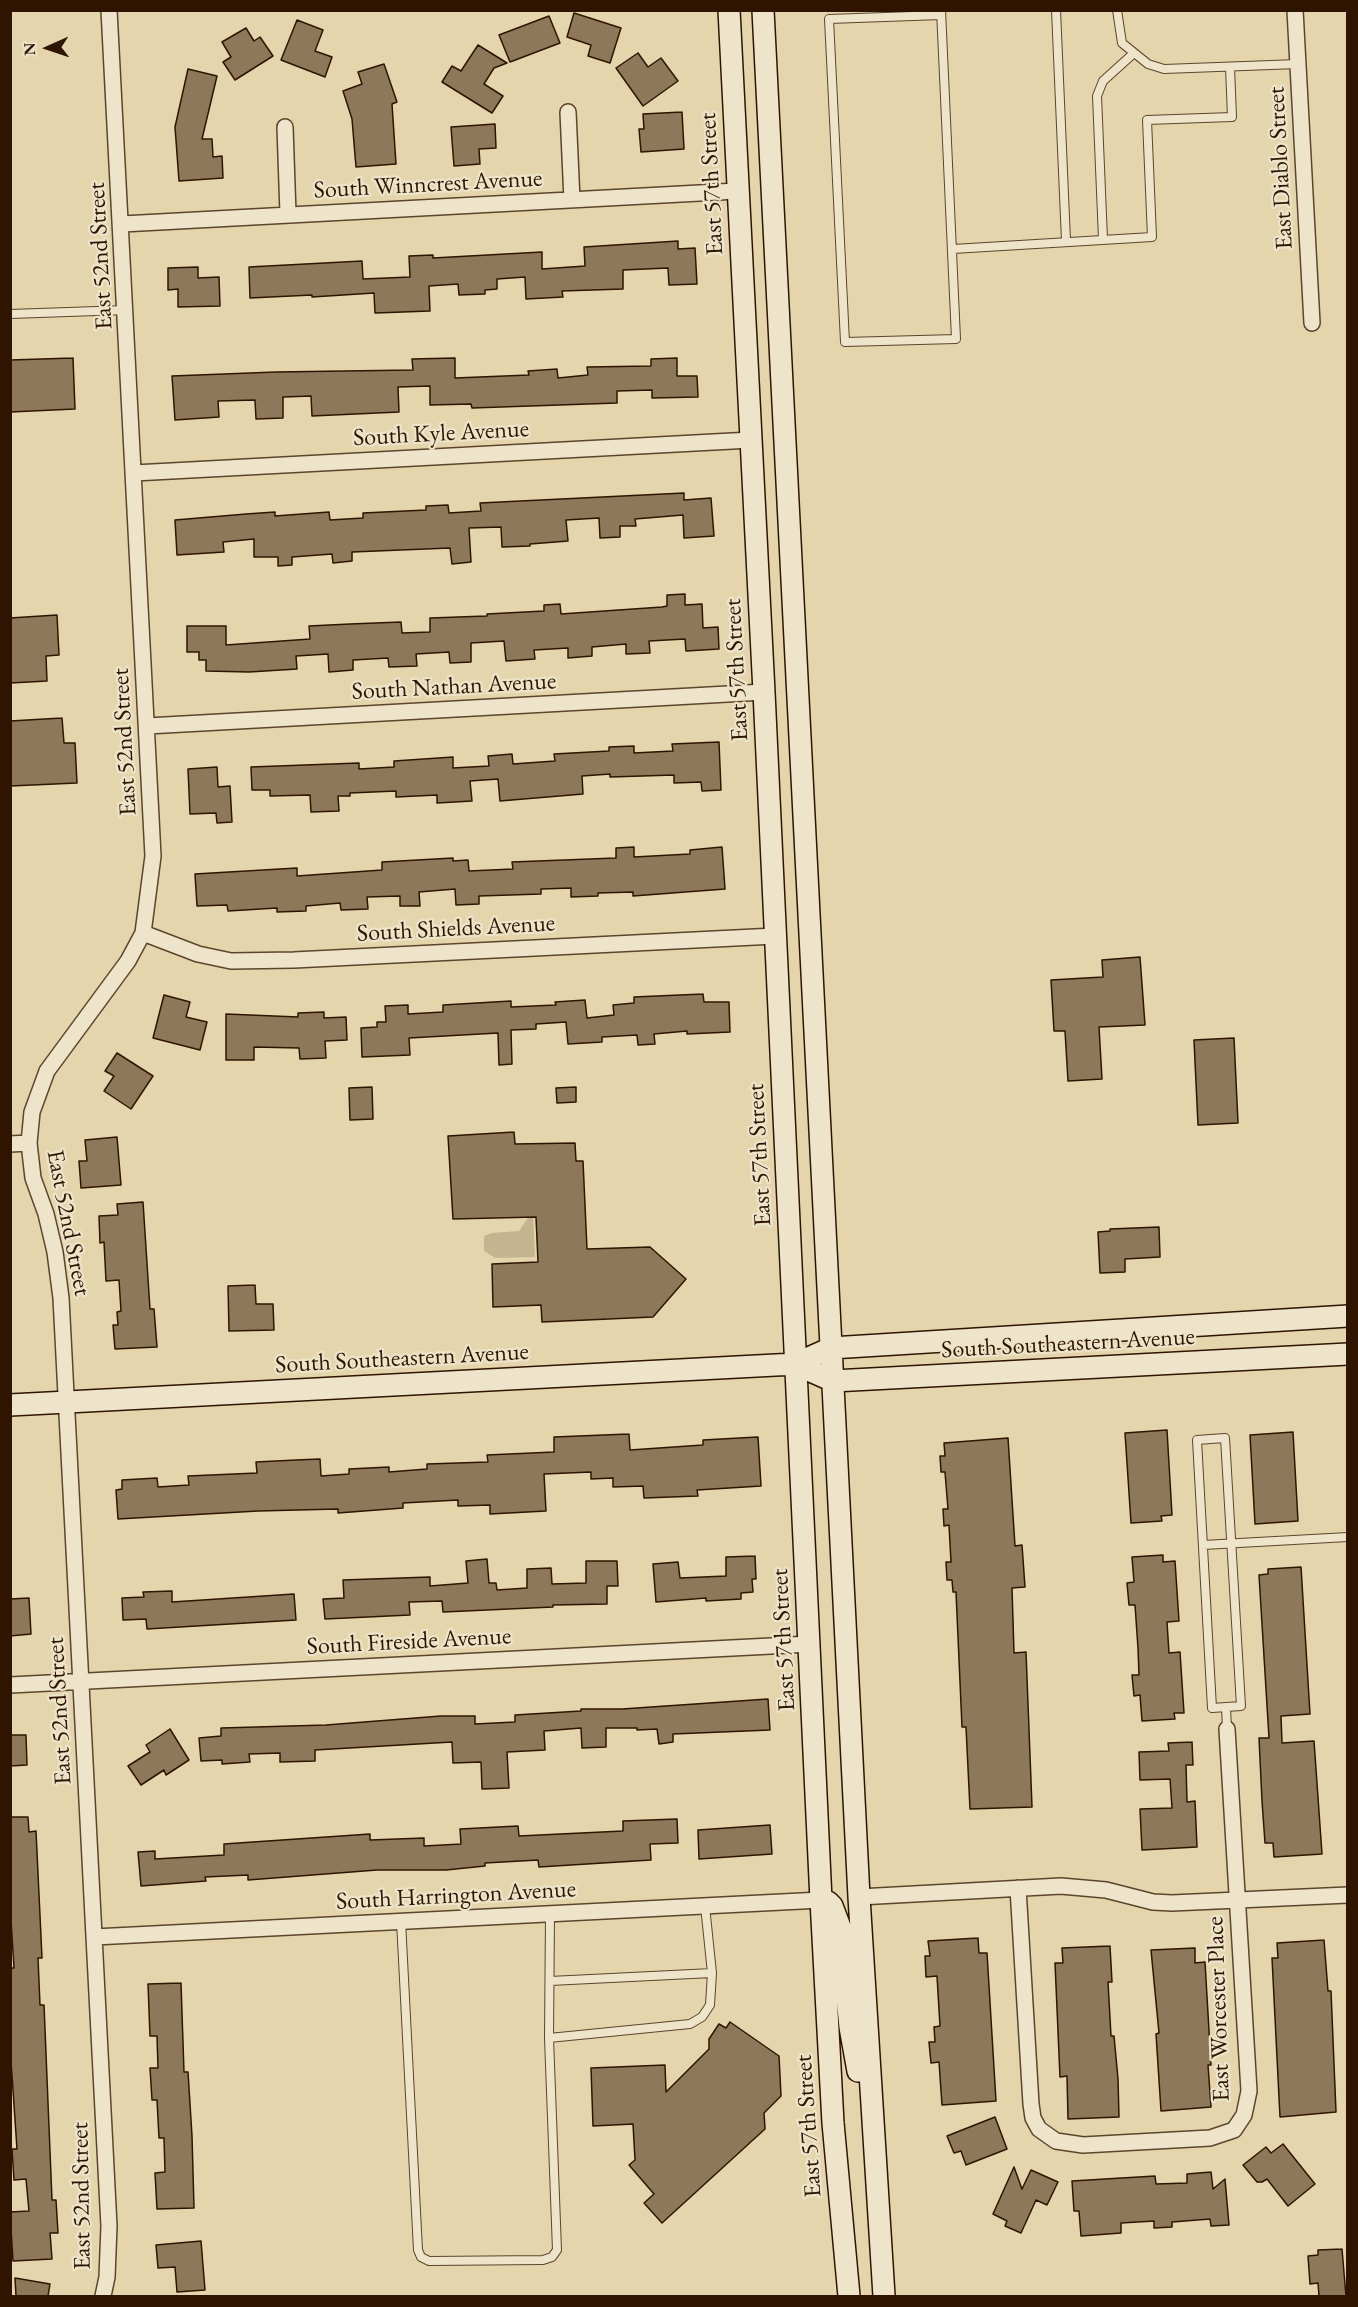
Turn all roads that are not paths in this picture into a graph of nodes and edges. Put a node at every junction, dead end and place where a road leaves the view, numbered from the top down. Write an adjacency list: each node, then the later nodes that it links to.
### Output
1 (110, 10): 16 (street, East 52nd Street)
2 (729, 10): 13 (main road, East 57th Street)
3 (763, 10): 32 (main road)
4 (1056, 10): 18 (lane)
5 (1118, 10): 8 (lane)
6 (1295, 10): 9 (street, East Diablo Street)
7 (941, 13): 19 (lane); 19 (lane)
8 (1134, 53): 10 (lane); 17 (lane)
9 (1298, 64): 10 (lane); 22 (street, East Diablo Street)
10 (1230, 67): 17 (lane)
11 (568, 112): 14 (street)
12 (285, 127): 15 (street)
13 (737, 191): 14 (street, South Winncrest Avenue); 23 (main road, East 57th Street)
14 (572, 200): 15 (street, South Winncrest Avenue)
15 (288, 214): 16 (street, South Winncrest Avenue)
16 (122, 224): 20 (street, East 52nd Street)
17 (1103, 239): 18 (lane)
18 (1066, 241): 19 (lane)
19 (953, 249)
20 (126, 310): 21 (lane); 24 (street, East 52nd Street)
21 (10, 314)
22 (1312, 323)
23 (751, 440): 24 (street, South Kyle Avenue); 25 (main road, East 57th Street)
24 (134, 473): 26 (street, East 52nd Street)
25 (764, 692): 26 (street, South Nathan Avenue); 28 (main road, East 57th Street)
26 (147, 726): 27 (street, East 52nd Street)
27 (143, 933): 28 (street, South Shields Avenue); 29 (street, East 52nd Street)
28 (775, 936): 34 (main road, East 57th Street)
29 (29, 1143): 30 (street); 36 (street, East 52nd Street)
30 (10, 1144)
31 (1347, 1316): 32 (main road, South Southeastern Avenue)
32 (831, 1348): 34 (main road, South Southeastern Avenue); 35 (main road)
33 (1347, 1354): 35 (main road, South Southeastern Avenue)
34 (795, 1364): 35 (main road, South Southeastern Avenue); 36 (main road, South Southeastern Avenue); 41 (main road, East 57th Street)
35 (833, 1381): 48 (main road)
36 (67, 1402): 37 (main road, South Southeastern Avenue); 42 (street, East 52nd Street)
37 (10, 1405)
38 (1347, 1537): 39 (lane)
39 (1231, 1543): 40 (lane); 40 (lane); 44 (lane)
40 (1203, 1545): 44 (lane)
41 (810, 1644): 42 (street, South Fireside Avenue); 49 (main road, East 57th Street)
42 (81, 1682): 43 (street, South Fireside Avenue); 54 (street, East 52nd Street)
43 (10, 1685)
44 (1226, 1707): 45 (lane)
45 (1227, 1728): 50 (street, East Worcester Place)
46 (1018, 1888): 48 (street); 50 (street); 50 (street, East Worcester Place)
47 (1347, 1895): 50 (street)
48 (859, 1897): 58 (main road)
49 (821, 1900): 51 (street, South Harrington Avenue); 58 (main road); 60 (main road, East 57th Street)
50 (1239, 1902)
51 (705, 1906): 52 (street, South Harrington Avenue); 55 (lane)
52 (550, 1914): 53 (street, South Harrington Avenue); 56 (lane)
53 (401, 1921): 54 (street, South Harrington Avenue); 57 (lane)
54 (94, 1936): 59 (street, East 52nd Street)
55 (712, 1973): 56 (lane); 57 (lane)
56 (550, 1981): 57 (lane)
57 (549, 2038)
58 (874, 2136): 61 (main road)
59 (103, 2296)
60 (849, 2296)
61 (884, 2296)

